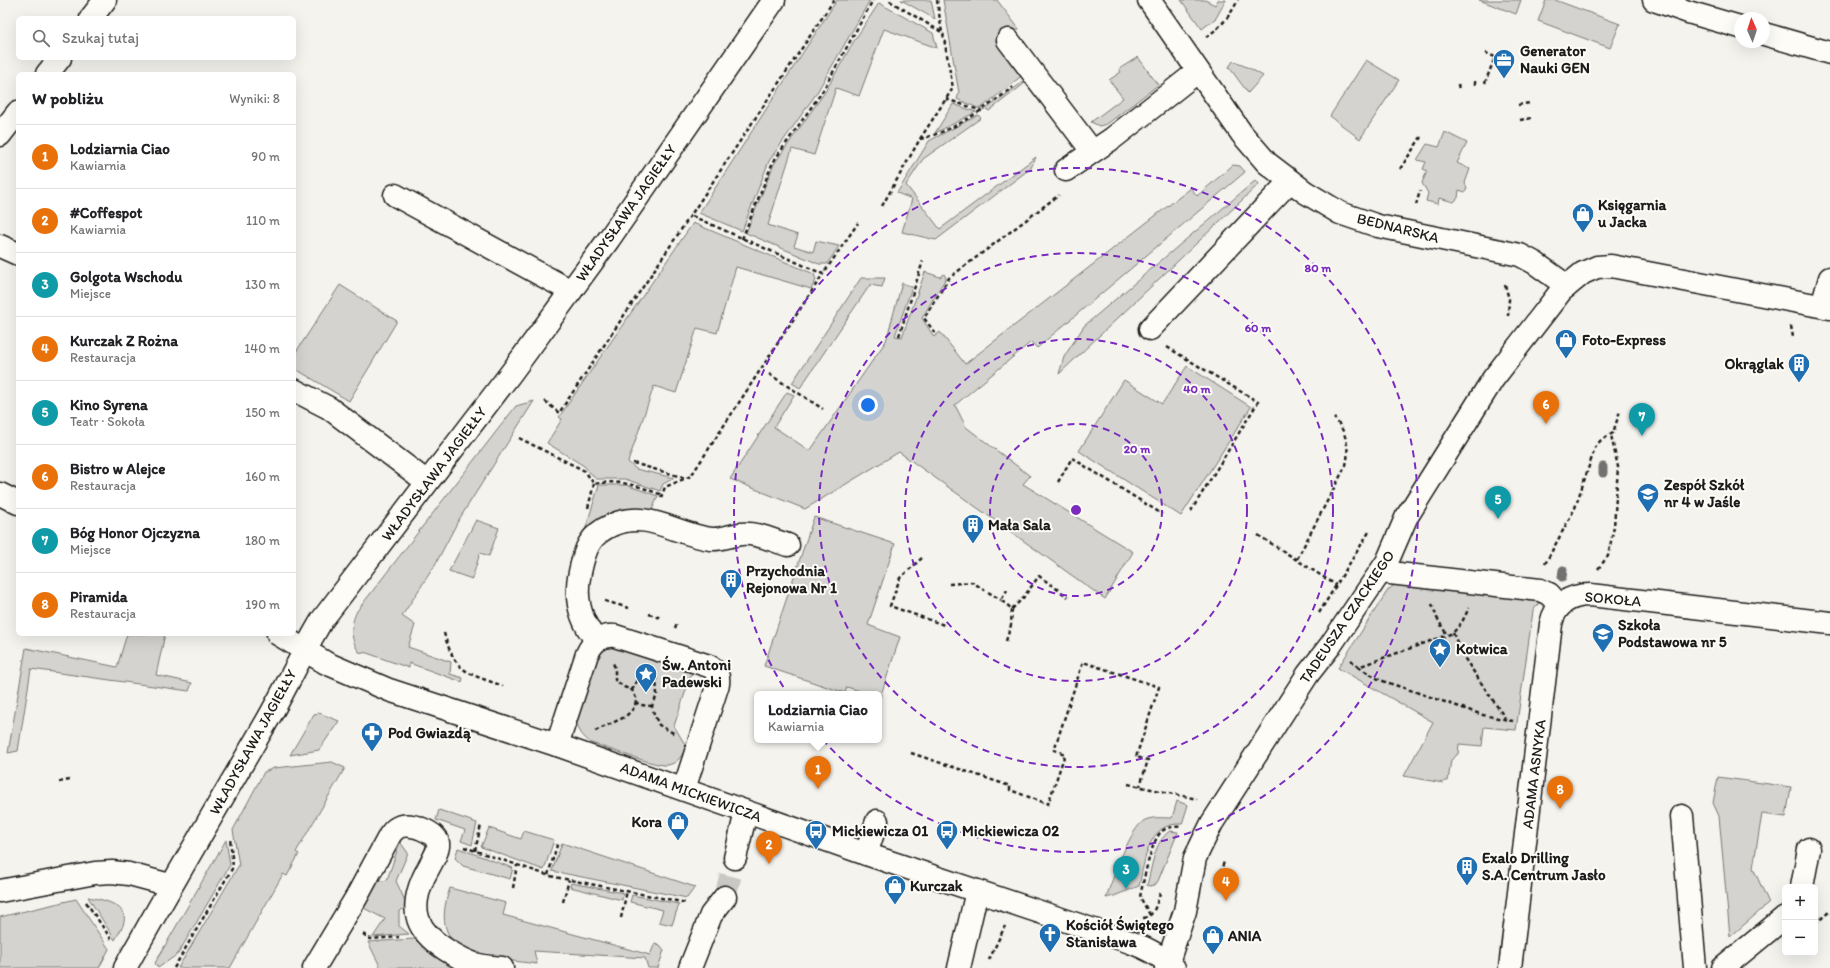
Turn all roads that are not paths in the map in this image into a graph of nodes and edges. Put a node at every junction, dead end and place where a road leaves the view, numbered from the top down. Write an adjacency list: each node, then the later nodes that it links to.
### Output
1 (105, 0): 6 (street)
2 (774, 0): 24 (street, WŁADYSŁAWA JAGIEŁŁY)
3 (1149, 0): 13 (street, BEDNARSKA)
4 (1654, 0): 5 (street)
5 (1690, 6): 7 (street)
6 (93, 16)
7 (1734, 24)
8 (1770, 36): 10 (street)
9 (1008, 40): 16 (street)
10 (1830, 53)
11 (58, 60): 12 (street)
12 (49, 72)
13 (1197, 72): 16 (street); 18 (street, BEDNARSKA)
14 (16, 115): 15 (street)
15 (0, 135)
16 (1092, 151): 17 (street)
17 (1066, 170)
18 (1290, 181): 23 (street, BEDNARSKA); 26 (street)
19 (395, 195): 24 (street)
20 (0, 246): 21 (street)
21 (16, 253)
22 (1830, 278): 25 (street)
23 (1567, 286): 25 (street, TADEUSZA CZACKIEGO); 32 (street, TADEUSZA CZACKIEGO)
24 (571, 291): 28 (street, WŁADYSŁAWA JAGIEŁŁY)
25 (1826, 307)
26 (1157, 336)
27 (296, 391): 28 (street)
28 (427, 482): 37 (street, WŁADYSŁAWA JAGIEŁŁY)
29 (0, 494): 30 (street)
30 (16, 502)
31 (788, 545): 36 (street)
32 (1381, 572): 33 (street); 52 (street, TADEUSZA CZACKIEGO)
33 (1560, 606): 34 (street, SOKOŁA); 58 (street, ADAMA ASNYKA)
34 (1830, 623)
35 (281, 636): 37 (street, ADAMA MICKIEWICZA)
36 (602, 638): 38 (street); 39 (street)
37 (304, 649): 38 (street, ADAMA MICKIEWICZA); 47 (street, WŁADYSŁAWA JAGIEŁŁY)
38 (558, 745): 39 (street, ADAMA MICKIEWICZA)
39 (684, 789): 40 (street, ADAMA MICKIEWICZA)
40 (746, 812): 44 (street, ADAMA MICKIEWICZA); 45 (street)
41 (1682, 816): 59 (street)
42 (877, 821): 44 (street)
43 (1809, 849): 46 (street)
44 (866, 854): 49 (street, ADAMA MICKIEWICZA)
45 (735, 858)
46 (1803, 884)
47 (170, 885): 48 (street); 53 (street, WŁADYSŁAWA JAGIEŁŁY)
48 (0, 891)
49 (977, 891): 52 (street, ADAMA MICKIEWICZA); 57 (street)
50 (720, 903): 56 (street)
51 (1782, 919): 60 (street)
52 (1169, 966)
53 (125, 968)
54 (314, 968): 55 (street)
55 (502, 968)
56 (690, 968)
57 (959, 968)
58 (1510, 968)
59 (1695, 968)
60 (1723, 968)

